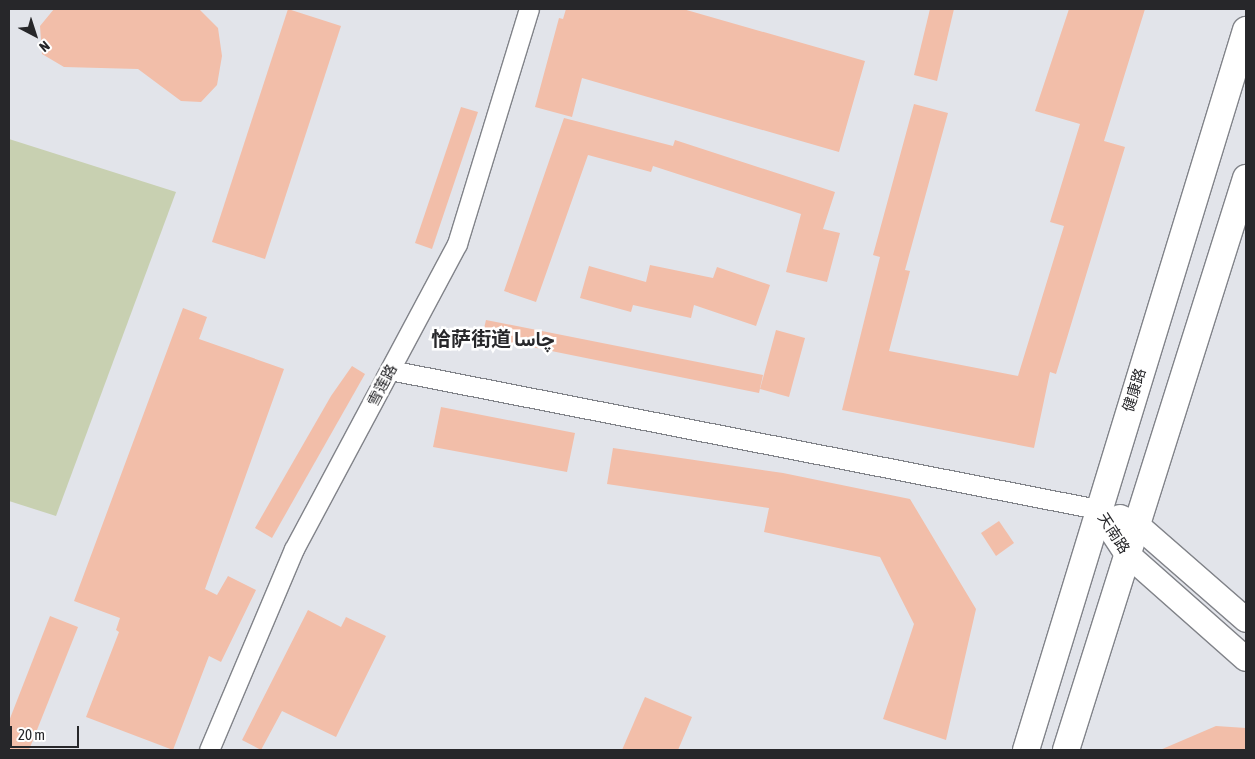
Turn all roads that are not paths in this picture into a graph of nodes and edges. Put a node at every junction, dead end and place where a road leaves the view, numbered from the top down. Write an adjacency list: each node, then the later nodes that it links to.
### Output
1 (530, 9): 4 (street, 雪莲路)
2 (1246, 30): 5 (main road, 健康路)
3 (1246, 178): 6 (main road)
4 (390, 370): 5 (street); 10 (street, 雪莲路)
5 (1097, 508): 6 (street, 天南路); 7 (street, 天南路); 11 (main road, 健康路)
6 (1136, 524): 7 (main road); 8 (street, 天南路)
7 (1126, 553): 9 (street, 天南路); 12 (main road)
8 (1246, 620)
9 (1246, 659)
10 (208, 750)
11 (1026, 750)
12 (1066, 750)

